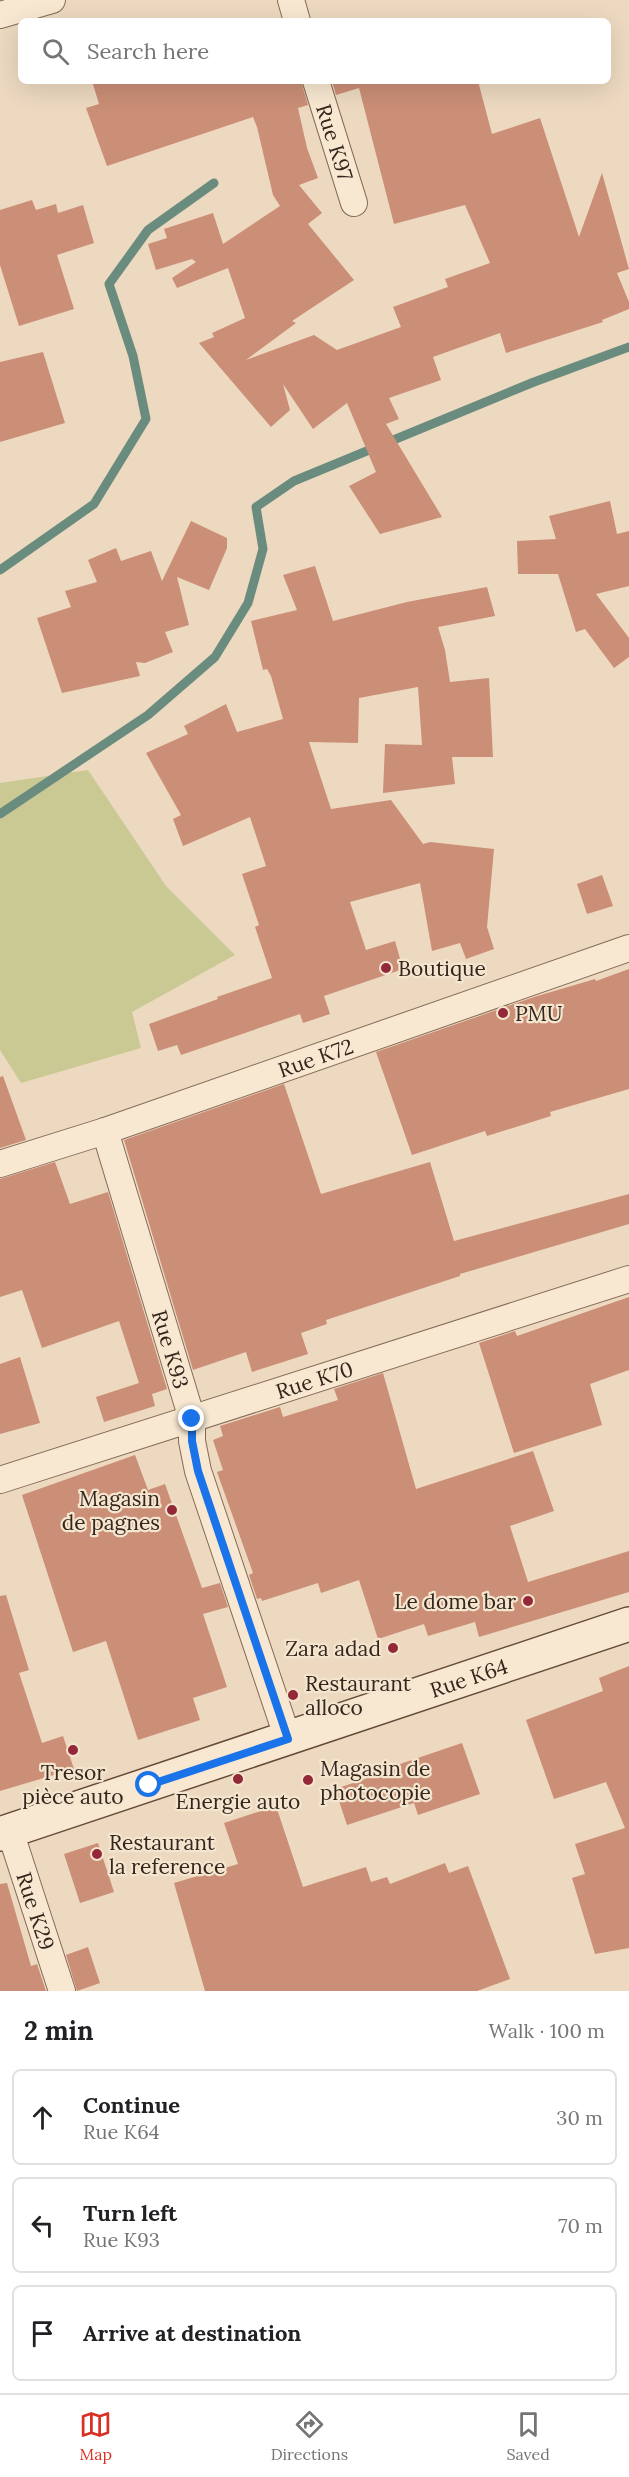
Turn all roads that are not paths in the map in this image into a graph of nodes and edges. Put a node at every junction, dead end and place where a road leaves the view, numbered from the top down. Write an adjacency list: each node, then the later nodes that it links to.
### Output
1 (52, 0): 3 (street)
2 (291, 0): 4 (street)
3 (0, 15)
4 (296, 18)
5 (317, 84): 6 (street, Rue K97)
6 (354, 203)
7 (629, 948): 8 (street, Rue K72)
8 (105, 1131): 9 (street, Rue K72); 11 (street, Rue K93)
9 (0, 1164)
10 (629, 1279): 11 (street, Rue K70)
11 (192, 1419): 12 (street, Rue K70); 14 (street, Rue K93)
12 (0, 1480)
13 (629, 1624): 14 (street, Rue K64)
14 (288, 1739): 15 (street, Rue K64)
15 (5, 1832): 16 (street, Rue K29)
16 (62, 1991)

